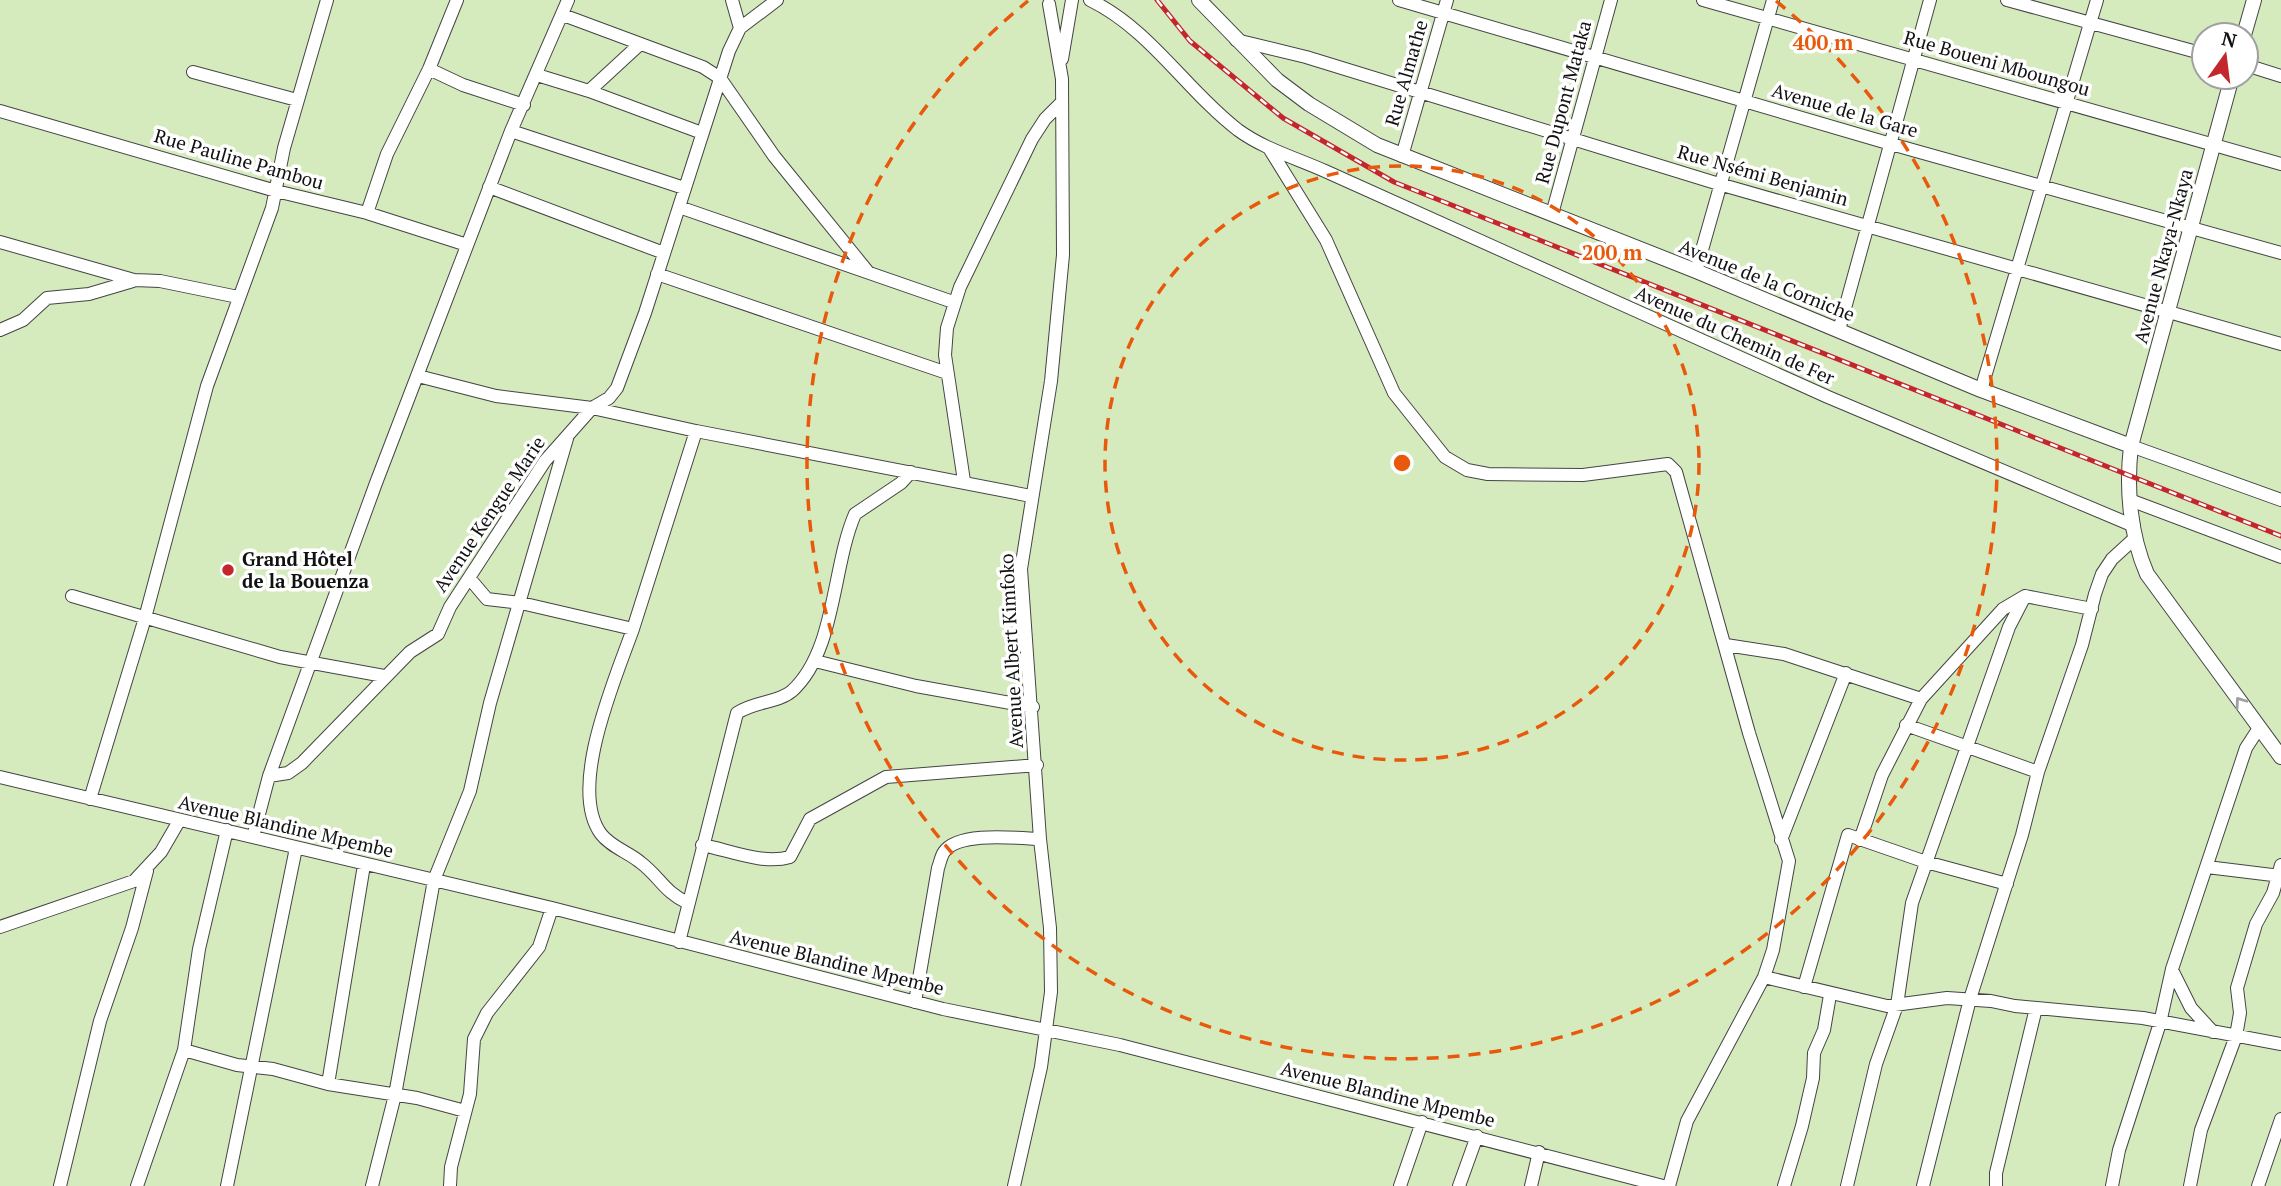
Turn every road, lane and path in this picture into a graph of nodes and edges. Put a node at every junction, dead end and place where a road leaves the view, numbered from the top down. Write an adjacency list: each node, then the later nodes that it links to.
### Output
1 (327, 0): 40 (street)
2 (457, 0): 30 (street)
3 (568, 0): 19 (street)
4 (733, 0): 24 (street)
5 (777, 0): 24 (street)
6 (1072, 0): 18 (street); 32 (street, Avenue Albert Kimfoko)
7 (1090, 0): 51 (street, Avenue du Chemin de Fer)
8 (1199, 0): 25 (street, Avenue de la Corniche)
9 (1399, 0): 20 (street, Avenue de la Gare)
10 (1447, 0): 20 (street, Rue Almathe)
11 (1611, 0): 28 (street, Rue Dupont Mataka)
12 (1703, 0): 21 (street, Rue Boueni Mboungou)
13 (1773, 0): 21 (street)
14 (1930, 0): 29 (street)
15 (2007, 0): 23 (street)
16 (2097, 0): 23 (street)
17 (2254, 0): 22 (street)
18 (1046, 2): 32 (street, Avenue Albert Kimfoko)
19 (563, 15): 26 (street); 34 (street)
20 (1443, 15): 28 (street, Avenue de la Gare); 39 (street, Rue Almathe)
21 (1768, 19): 29 (street, Rue Boueni Mboungou); 41 (street)
22 (2248, 21)
23 (2090, 24): 27 (street); 42 (street)
24 (740, 28): 36 (street, Avenue Kengue Marie)
25 (1236, 40): 39 (street, Rue Nsémi Benjamin); 52 (street, Avenue de la Corniche)
26 (640, 44): 36 (street); 37 (street)
27 (2190, 50)
28 (1596, 58): 41 (street, Avenue de la Gare); 48 (street, Rue Dupont Mataka)
29 (1914, 60): 42 (street, Rue Boueni Mboungou); 49 (street)
30 (429, 69): 44 (street); 60 (street)
31 (2260, 69): 35 (street)
32 (1060, 70): 43 (street, Avenue Albert Kimfoko)
33 (193, 72): 40 (street)
34 (537, 75): 37 (street); 44 (street)
35 (2281, 76)
36 (720, 79): 47 (street, Avenue Kengue Marie); 70 (street)
37 (589, 91): 47 (street)
38 (2228, 91): 50 (street, Avenue Nkaya-Nkaya)
39 (1420, 94): 48 (street, Rue Nsémi Benjamin); 52 (street, Rue Almathe)
40 (298, 100): 58 (street)
41 (1744, 101): 49 (street, Avenue de la Gare); 54 (street)
42 (2066, 102): 50 (street, Rue Boueni Mboungou); 55 (street)
43 (1061, 103): 74 (street); 88 (street, Avenue Albert Kimfoko)
44 (524, 105): 46 (street)
45 (0, 111): 58 (street, Rue Pauline Pambou)
46 (511, 131): 56 (street); 57 (street)
47 (702, 133): 57 (street, Avenue Kengue Marie)
48 (1573, 139): 54 (street, Rue Nsémi Benjamin); 61 (street, Rue Dupont Mataka)
49 (1891, 144): 55 (street, Avenue de la Gare); 62 (street)
50 (2214, 145): 53 (street, Rue Boueni Mboungou); 63 (street, Avenue Nkaya-Nkaya)
51 (1269, 148): 91 (street, Avenue du Chemin de Fer); 100 (street)
52 (1402, 156): 61 (street, Avenue de la Corniche)
53 (2281, 164)
54 (1719, 184): 62 (street, Rue Nsémi Benjamin); 69 (street)
55 (2041, 186): 63 (street, Avenue de la Gare); 68 (street)
56 (489, 187): 65 (street); 66 (street)
57 (684, 188): 59 (street, Avenue Kengue Marie)
58 (276, 191): 60 (street, Rue Pauline Pambou); 73 (street)
59 (680, 207): 66 (street, Avenue Kengue Marie); 70 (street)
60 (367, 213): 65 (street, Rue Pauline Pambou)
61 (1552, 214): 69 (street, Avenue de la Corniche)
62 (1868, 225): 68 (street, Rue Nsémi Benjamin); 77 (street)
63 (2191, 227): 67 (street, Avenue de la Gare); 75 (street, Avenue Nkaya-Nkaya)
64 (0, 242): 72 (street)
65 (467, 245): 80 (street)
66 (664, 253): 71 (street, Avenue Kengue Marie)
67 (2281, 253)
68 (2017, 267): 75 (street, Rue Nsémi Benjamin); 81 (street)
69 (1696, 271): 77 (street, Avenue de la Corniche)
70 (868, 272): 74 (street)
71 (657, 274): 79 (street); 82 (street, Avenue Kengue Marie)
72 (134, 280): 73 (street); 76 (street)
73 (238, 297): 98 (street)
74 (953, 302): 79 (street)
75 (2168, 311): 78 (street, Rue Nsémi Benjamin); 85 (street, Avenue Nkaya-Nkaya)
76 (0, 330)
77 (1839, 330): 81 (street, Avenue de la Corniche)
78 (2281, 344)
79 (947, 373): 87 (street)
80 (418, 376): 82 (street); 102 (street)
81 (1981, 390): 85 (street, Avenue de la Corniche)
82 (592, 408): 83 (street); 84 (street, Avenue Kengue Marie)
83 (696, 431): 86 (street); 99 (street)
84 (568, 435): 93 (street, Avenue Kengue Marie); 96 (street)
85 (2131, 446): 89 (street, Avenue Nkaya-Nkaya); 90 (street, Avenue de la Corniche)
86 (911, 472): 87 (street); 101 (street)
87 (964, 481): 88 (street)
88 (1031, 496): 106 (street, Avenue Albert Kimfoko)
89 (2130, 500): 91 (street, Avenue Nkaya-Nkaya); 92 (street)
90 (2281, 500)
91 (2134, 532): 97 (street); 108 (street, Avenue Nkaya-Nkaya, one-way to 91)
92 (2281, 557)
93 (470, 579): 96 (street); 104 (street, Avenue Kengue Marie)
94 (72, 596): 98 (street)
95 (2025, 596): 97 (street); 105 (street); 109 (street)
96 (521, 603): 99 (street); 129 (street)
97 (2092, 609): 112 (street)
98 (145, 618): 102 (street); 115 (street)
99 (633, 629): 131 (street)
100 (1726, 645): 103 (street); 120 (street)
101 (815, 661): 106 (street); 122 (street)
102 (312, 664): 104 (street); 113 (street)
103 (1846, 673): 105 (street); 120 (street)
104 (384, 677): 113 (street, Avenue Kengue Marie)
105 (1921, 699): 107 (street)
106 (1032, 707): 111 (street, Avenue Albert Kimfoko)
107 (1906, 724): 109 (street); 121 (street)
108 (2259, 728): 110 (street, Avenue Nkaya-Nkaya); 126 (street)
109 (1966, 746): 112 (street); 124 (street)
110 (2281, 757)
111 (1037, 765): 119 (street, Avenue Albert Kimfoko); 122 (street)
112 (2038, 772): 130 (street)
113 (269, 776): 118 (street)
114 (0, 777): 115 (street, Avenue Blandine Mpembe)
115 (90, 799): 116 (street, Avenue Blandine Mpembe)
116 (180, 821): 117 (street, Avenue Blandine Mpembe); 127 (street)
117 (227, 830): 118 (street, Avenue Blandine Mpembe); 148 (street)
118 (253, 837): 123 (street, Avenue Blandine Mpembe)
119 (1040, 839): 140 (street); 144 (street, Avenue Albert Kimfoko)
120 (1781, 840): 136 (street)
121 (1860, 840): 124 (street); 137 (street)
122 (702, 845): 131 (street)
123 (296, 848): 125 (street, Avenue Blandine Mpembe); 149 (street)
124 (1926, 862): 130 (street); 141 (street)
125 (363, 865): 129 (street, Avenue Blandine Mpembe); 150 (street)
126 (2207, 867): 128 (street); 135 (street)
127 (147, 871): 133 (street); 157 (street)
128 (2280, 872): 146 (street)
129 (434, 880): 132 (street, Avenue Blandine Mpembe); 151 (street)
130 (2007, 884): 139 (street)
131 (688, 903): 134 (street)
132 (552, 908): 134 (street, Avenue Blandine Mpembe); 152 (street)
133 (0, 927)
134 (679, 942): 140 (street, Avenue Blandine Mpembe)
135 (2172, 970): 143 (street); 145 (street)
136 (1764, 977): 137 (street); 167 (street)
137 (1804, 988): 138 (street)
138 (1830, 995): 141 (street); 168 (street)
139 (1970, 999): 141 (street); 142 (street); 170 (street)
140 (915, 1002): 144 (street, Avenue Blandine Mpembe)
141 (1897, 1005): 169 (street)
142 (2036, 1008): 143 (street); 171 (street)
143 (2160, 1023): 145 (street); 172 (street)
144 (1048, 1030): 154 (street, Avenue Blandine Mpembe); 162 (street, Avenue Albert Kimfoko)
145 (2213, 1032): 146 (street)
146 (2236, 1036): 147 (street); 173 (street)
147 (2281, 1044)
148 (184, 1050): 149 (street); 158 (street)
149 (251, 1066): 150 (street); 159 (street)
150 (328, 1084): 151 (street)
151 (395, 1095): 152 (street); 160 (street)
152 (465, 1111): 161 (street)
153 (2281, 1119): 174 (street)
154 (1422, 1122): 155 (street, Avenue Blandine Mpembe); 163 (street)
155 (1477, 1136): 156 (street, Avenue Blandine Mpembe); 164 (street)
156 (1539, 1152): 165 (street); 166 (street, Avenue Blandine Mpembe)
157 (60, 1186)
158 (137, 1186)
159 (227, 1186)
160 (372, 1186)
161 (450, 1186)
162 (1013, 1186)
163 (1399, 1186)
164 (1459, 1186)
165 (1531, 1186)
166 (1663, 1186)
167 (1669, 1186)
168 (1784, 1186)
169 (1847, 1186)
170 (1923, 1186)
171 (1996, 1186)
172 (2112, 1186)
173 (2190, 1186)
174 (2258, 1186)

